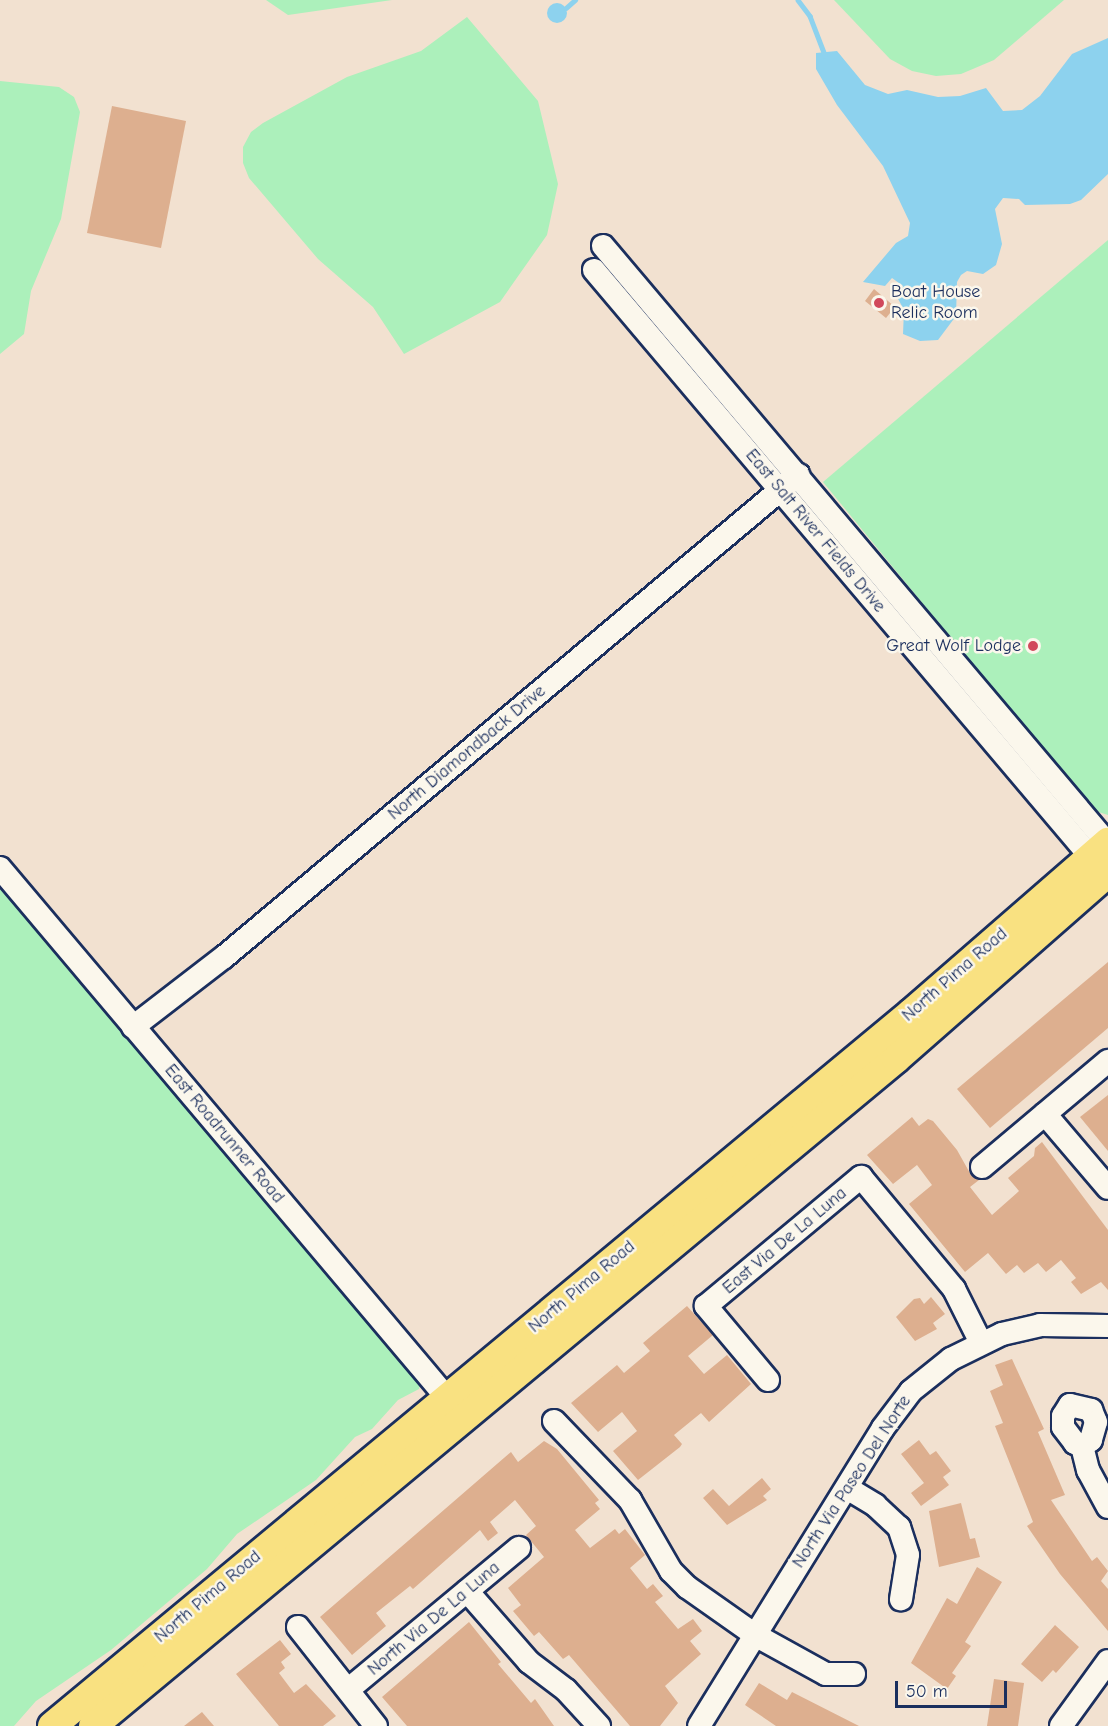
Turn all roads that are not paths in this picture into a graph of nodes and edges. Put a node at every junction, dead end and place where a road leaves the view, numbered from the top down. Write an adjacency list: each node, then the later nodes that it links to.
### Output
1 (603, 246): 3 (street, East Salt River Fields Drive)
2 (594, 270): 4 (street, East Salt River Fields Drive)
3 (798, 475): 4 (street, North Diamondback Drive); 5 (street, East Salt River Fields Drive)
4 (781, 490): 5 (street, East Salt River Fields Drive); 7 (street, North Diamondback Drive)
5 (1105, 855): 15 (main road, North Pima Road); 29 (main road, North Pima Road)
6 (0, 868): 7 (street, East Roadrunner Road)
7 (133, 1027): 15 (street, East Roadrunner Road)
8 (1108, 1061): 9 (street)
9 (1045, 1114): 10 (street); 11 (street)
10 (982, 1167)
11 (1108, 1188)
12 (1108, 1326): 13 (street, North Via Paseo Del Norte)
13 (981, 1343): 14 (street, East Via De La Luna); 18 (street, North Via Paseo Del Norte)
14 (768, 1380)
15 (448, 1399): 28 (main road, North Pima Road)
16 (555, 1421): 24 (street)
17 (1082, 1446): 19 (street)
18 (847, 1488): 22 (street); 24 (street, North Via Paseo Del Norte)
19 (1108, 1507)
20 (519, 1548): 21 (street, North Via De La Luna)
21 (467, 1592): 27 (street, North Via De La Luna); 31 (street)
22 (901, 1599)
23 (298, 1627): 27 (street)
24 (755, 1635): 26 (street); 32 (street, North Via Paseo Del Norte)
25 (1108, 1661): 33 (street)
26 (854, 1674)
27 (349, 1689): 30 (street)
28 (52, 1726)
29 (93, 1726)
30 (376, 1726)
31 (599, 1726)
32 (699, 1726)
33 (1061, 1726)

